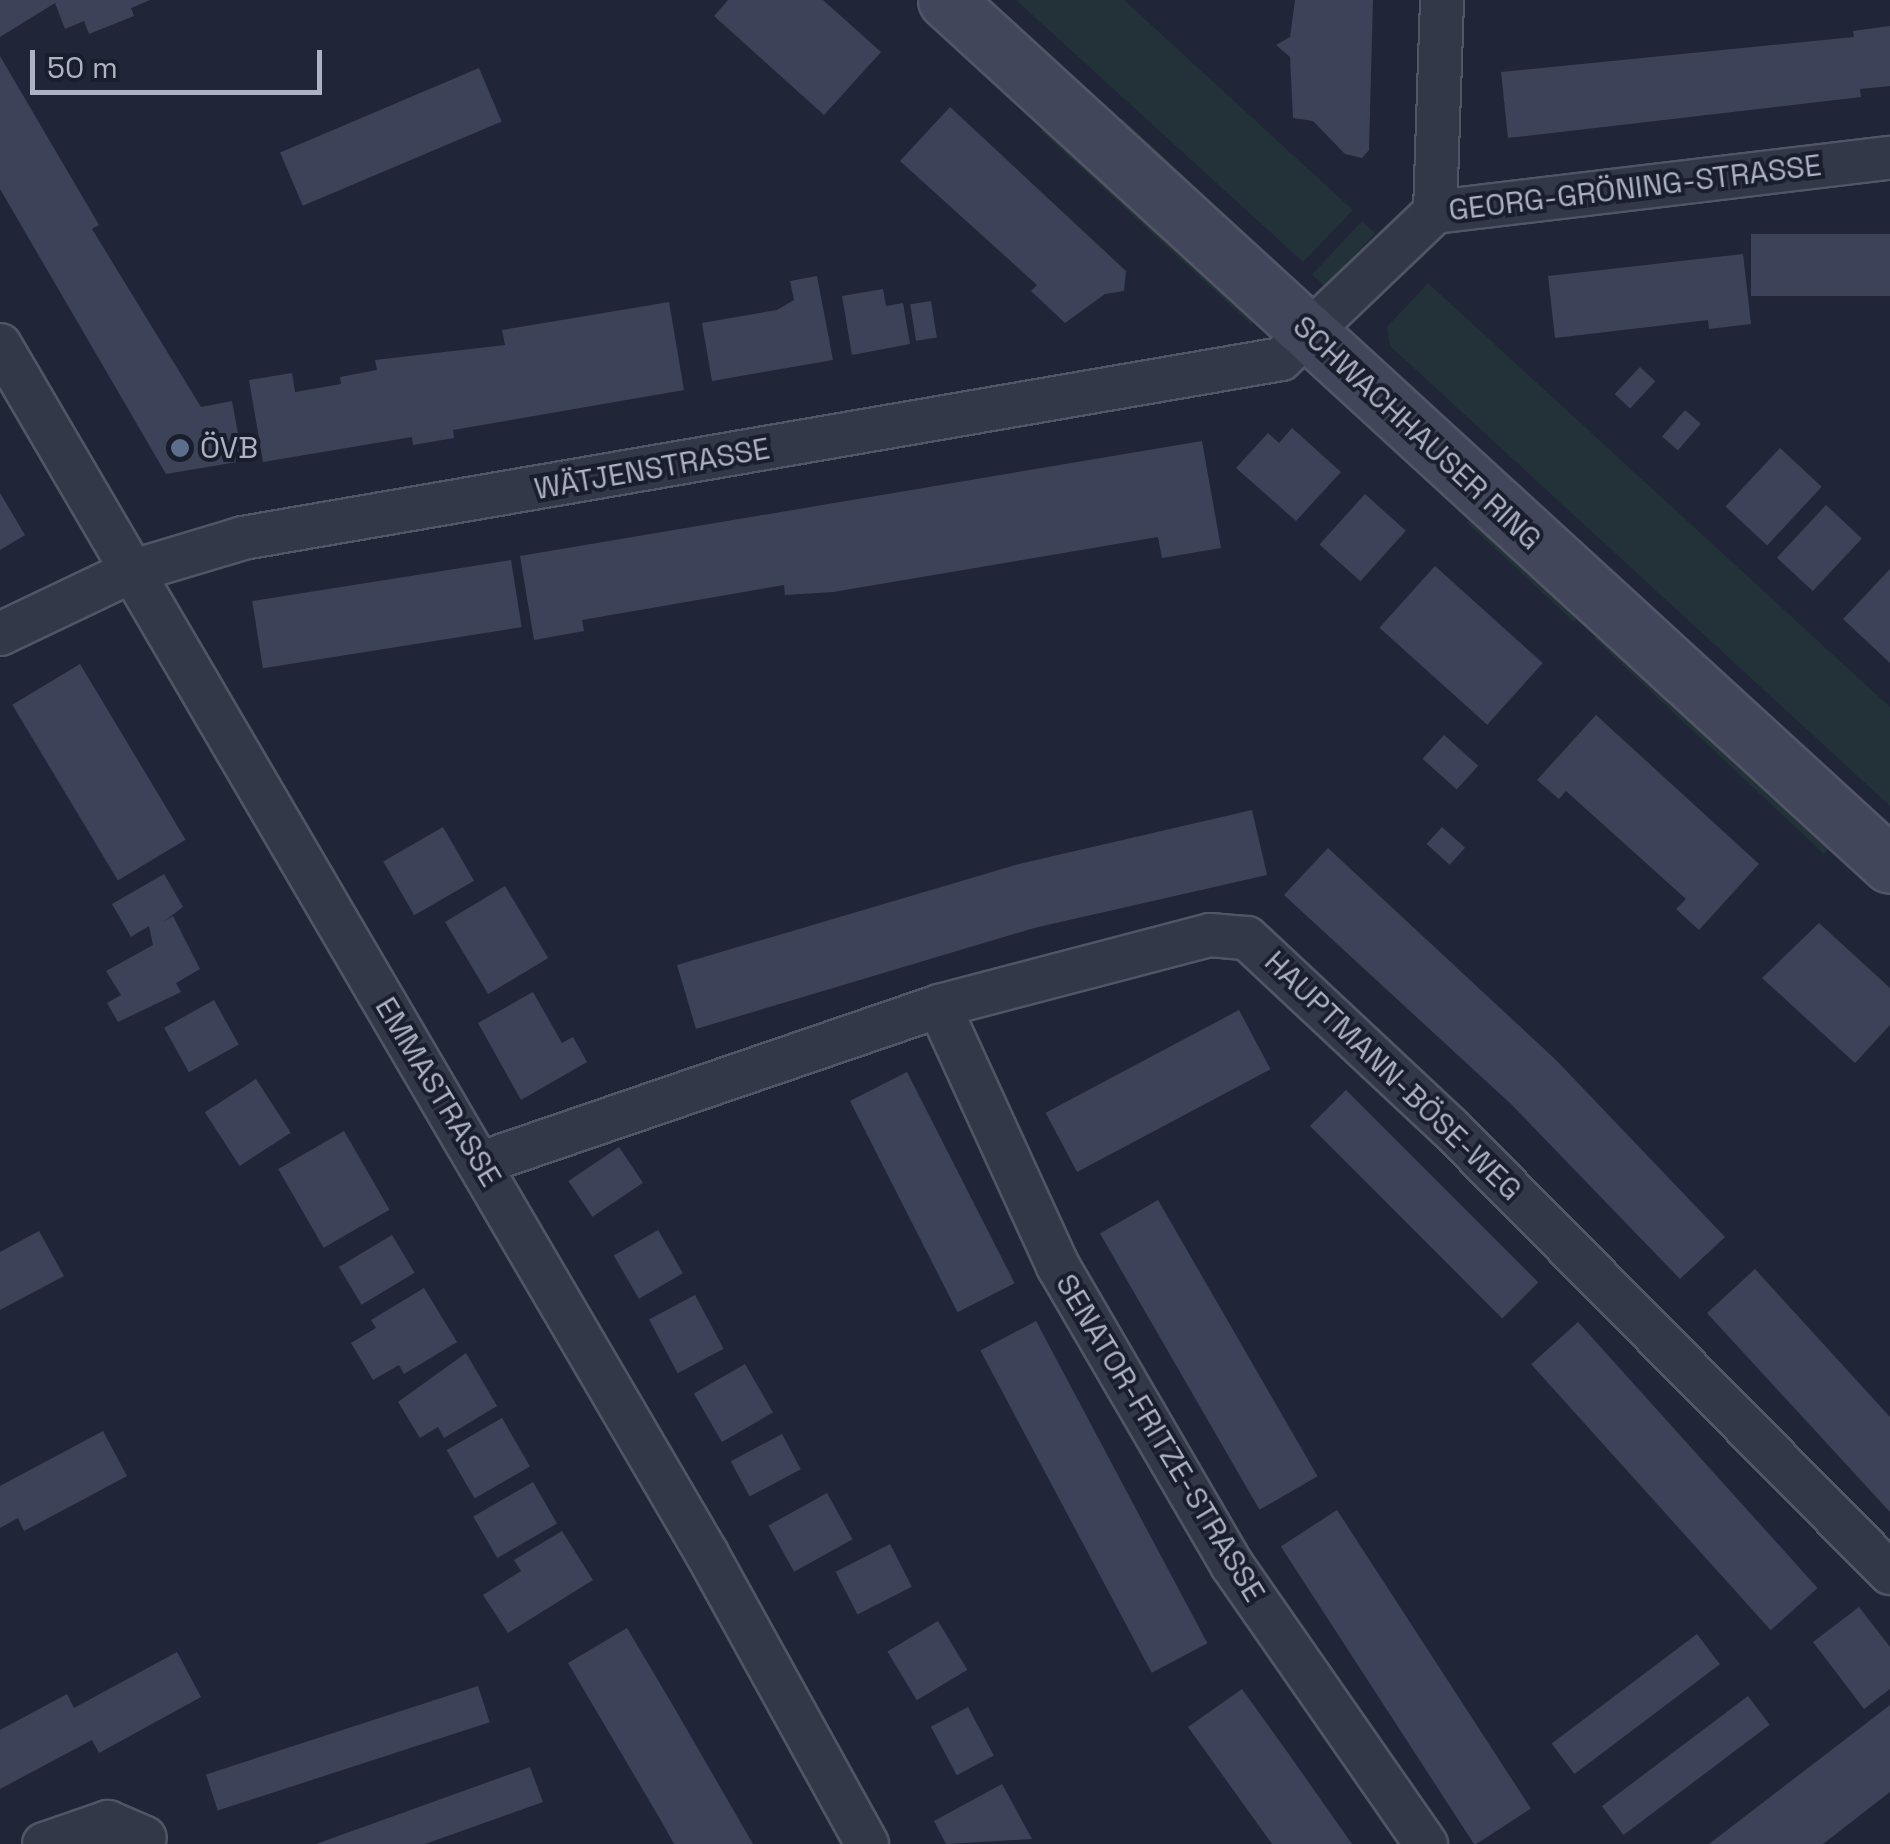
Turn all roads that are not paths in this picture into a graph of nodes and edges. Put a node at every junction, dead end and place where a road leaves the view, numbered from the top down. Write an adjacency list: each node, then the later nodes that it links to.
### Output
1 (946, 0): 5 (main road, SCHWACHHAUSER RING)
2 (1442, 0): 4 (street)
3 (1890, 158): 4 (street, GEORG-GRÖNING-STRASSE)
4 (1434, 212): 5 (street, GEORG-GRÖNING-STRASSE)
5 (1309, 334): 7 (street, WÄTJENSTRASSE); 9 (main road, SCHWACHHAUSER RING)
6 (0, 345): 7 (street, EMMASTRASSE)
7 (130, 572): 8 (street, WÄTJENSTRASSE); 11 (street, EMMASTRASSE)
8 (0, 634)
9 (1890, 865)
10 (939, 1006): 11 (street, HAUPTMANN-BÖSE-WEG); 12 (street, HAUPTMANN-BÖSE-WEG); 16 (street, SENATOR-FRITZE-STRASSE)
11 (481, 1163): 15 (street, EMMASTRASSE)
12 (1890, 1573)
13 (145, 1838): 14 (street)
14 (44, 1844)
15 (866, 1844)
16 (1426, 1844)

